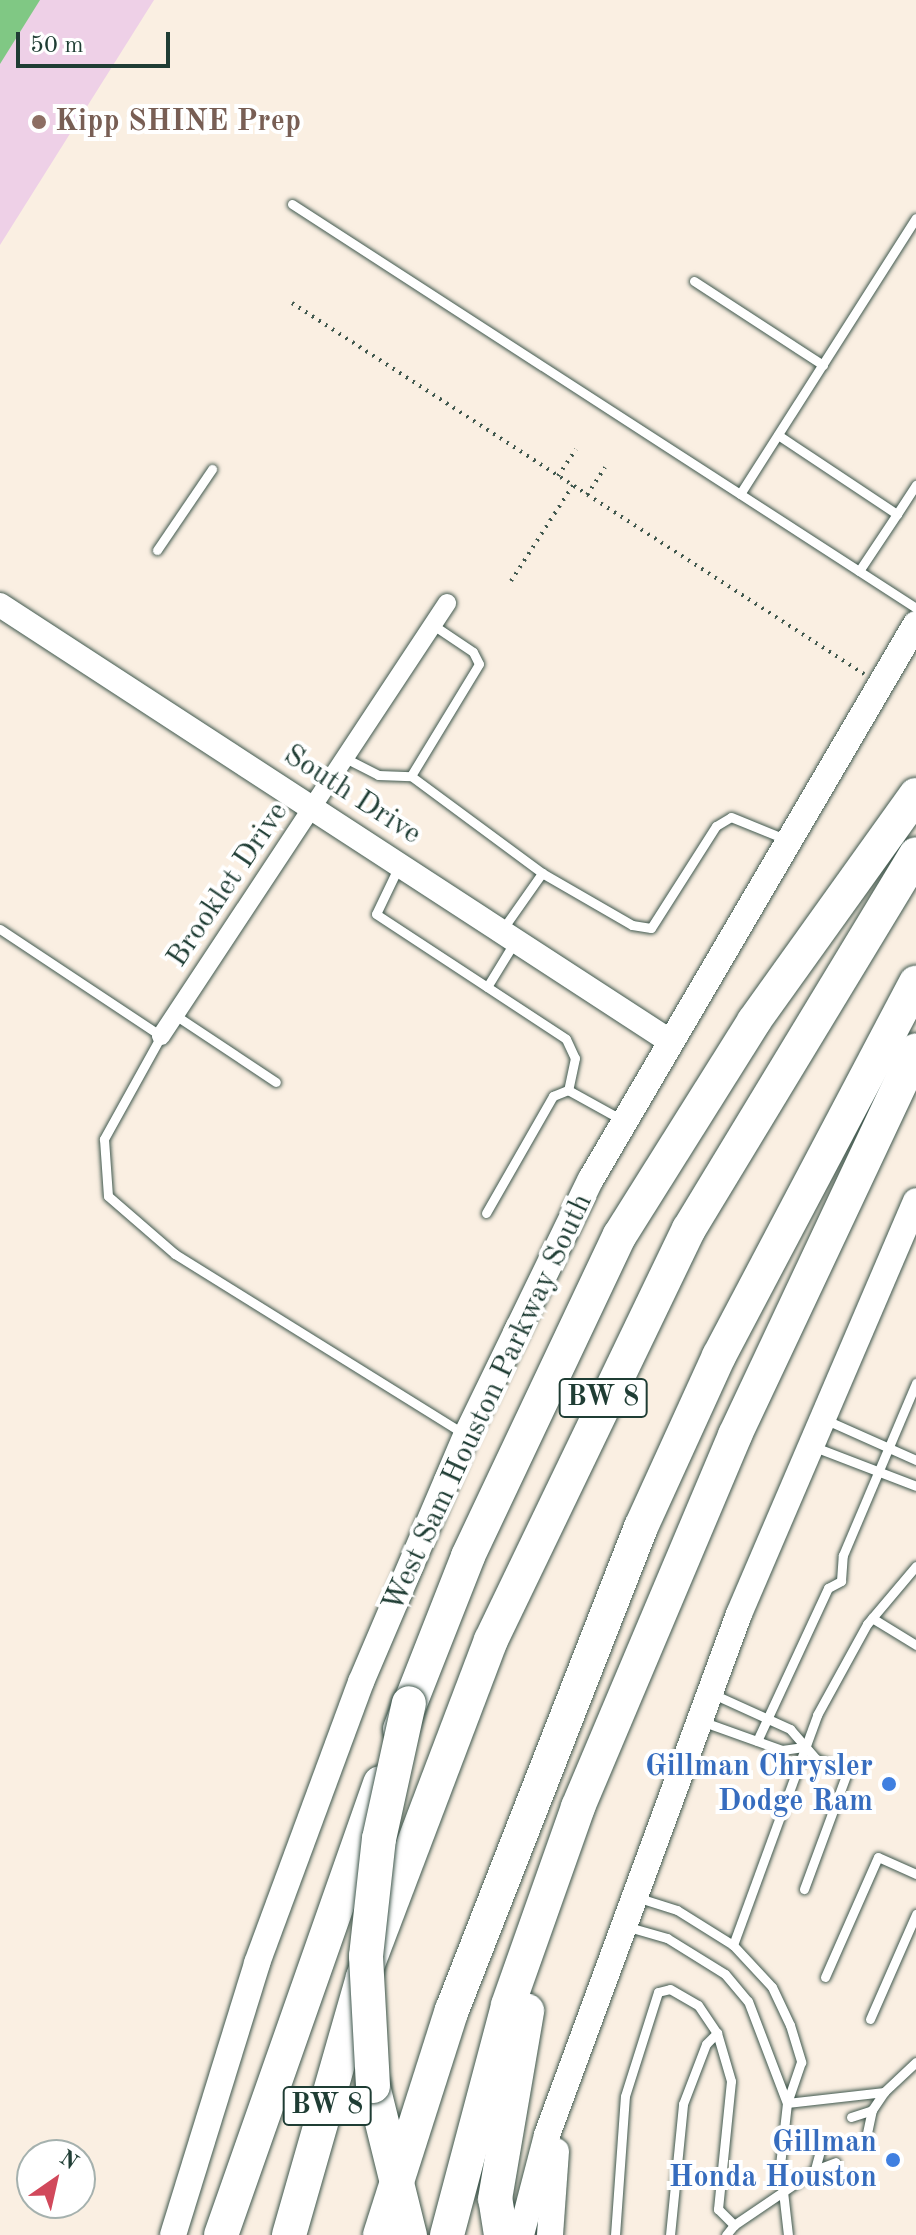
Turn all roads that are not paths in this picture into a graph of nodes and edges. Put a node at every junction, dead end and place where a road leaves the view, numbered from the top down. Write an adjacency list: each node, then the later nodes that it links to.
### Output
1 (292, 204): 8 (lane)
2 (916, 218): 4 (lane)
3 (694, 281): 4 (lane)
4 (823, 365): 5 (lane)
5 (778, 435): 8 (lane); 9 (lane)
6 (212, 469): 10 (lane)
7 (916, 485): 9 (lane)
8 (740, 494): 11 (lane)
9 (897, 514): 11 (lane)
10 (157, 550)
11 (859, 571): 14 (lane)
12 (447, 603): 15 (street, Brooklet Drive)
13 (0, 605): 20 (street, South Drive)
14 (916, 608)
15 (433, 624): 17 (street, Brooklet Drive); 18 (lane)
16 (916, 624): 21 (main road, West Sam Houston Parkway South)
17 (345, 758): 18 (lane); 20 (street, Brooklet Drive)
18 (411, 776): 24 (lane)
19 (916, 795): 50 (highway)
20 (313, 807): 23 (street, South Drive); 29 (street, Brooklet Drive)
21 (785, 839): 24 (lane); 31 (main road, West Sam Houston Parkway South)
22 (916, 854): 79 (highway, BW 8)
23 (400, 865): 26 (street, South Drive); 28 (lane)
24 (542, 873): 26 (lane)
25 (0, 929): 30 (lane)
26 (509, 936): 28 (lane); 31 (street, South Drive)
27 (916, 983): 80 (highway, BW 8)
28 (487, 987): 34 (lane)
29 (175, 1015): 30 (street, Brooklet Drive); 33 (lane)
30 (161, 1036): 40 (lane)
31 (668, 1040): 35 (main road, West Sam Houston Parkway South)
32 (916, 1050): 61 (highway)
33 (276, 1082)
34 (568, 1090): 35 (lane); 37 (lane)
35 (624, 1121): 40 (main road, West Sam Houston Parkway South)
36 (916, 1201): 39 (main road)
37 (486, 1213)
38 (916, 1383): 42 (lane)
39 (820, 1417): 41 (main road); 42 (lane)
40 (466, 1436): 77 (main road, West Sam Houston Parkway South)
41 (809, 1444): 44 (lane); 49 (main road)
42 (887, 1447): 43 (lane); 44 (lane)
43 (916, 1460)
44 (877, 1471): 45 (lane); 51 (lane)
45 (916, 1486)
46 (916, 1566): 47 (lane)
47 (872, 1618): 48 (lane); 54 (lane)
48 (916, 1645)
49 (710, 1693): 51 (lane); 52 (main road)
50 (409, 1703): 78 (highway, bridge); 81 (highway, bridge)
51 (766, 1717): 53 (lane); 54 (lane)
52 (699, 1720): 53 (lane); 57 (main road)
53 (757, 1741): 54 (lane)
54 (804, 1747): 56 (lane); 60 (lane)
55 (916, 1874): 62 (lane)
56 (804, 1889)
57 (633, 1896): 59 (main road); 60 (lane)
58 (916, 1914): 63 (lane)
59 (622, 1926): 66 (main road); 68 (lane)
60 (733, 1945): 68 (lane)
61 (523, 1958): 82 (highway); 83 (highway)
62 (825, 1977)
63 (870, 2019)
64 (717, 2033): 76 (lane); 86 (lane); 87 (lane)
65 (916, 2062): 67 (lane)
66 (565, 2088): 84 (main road); 85 (main road)
67 (884, 2092): 68 (lane); 69 (lane)
68 (787, 2103): 75 (lane)
69 (872, 2110): 70 (lane); 71 (lane)
70 (851, 2117)
71 (867, 2133)
72 (821, 2147): 74 (lane)
73 (836, 2162): 74 (lane)
74 (815, 2170): 75 (lane)
75 (779, 2201): 76 (lane); 89 (lane)
76 (734, 2225): 88 (lane)
77 (173, 2235)
78 (221, 2235)
79 (289, 2235)
80 (380, 2235)
81 (410, 2235)
82 (447, 2235)
83 (501, 2235)
84 (521, 2235)
85 (550, 2235)
86 (615, 2235)
87 (670, 2235)
88 (726, 2235)
89 (788, 2235)

